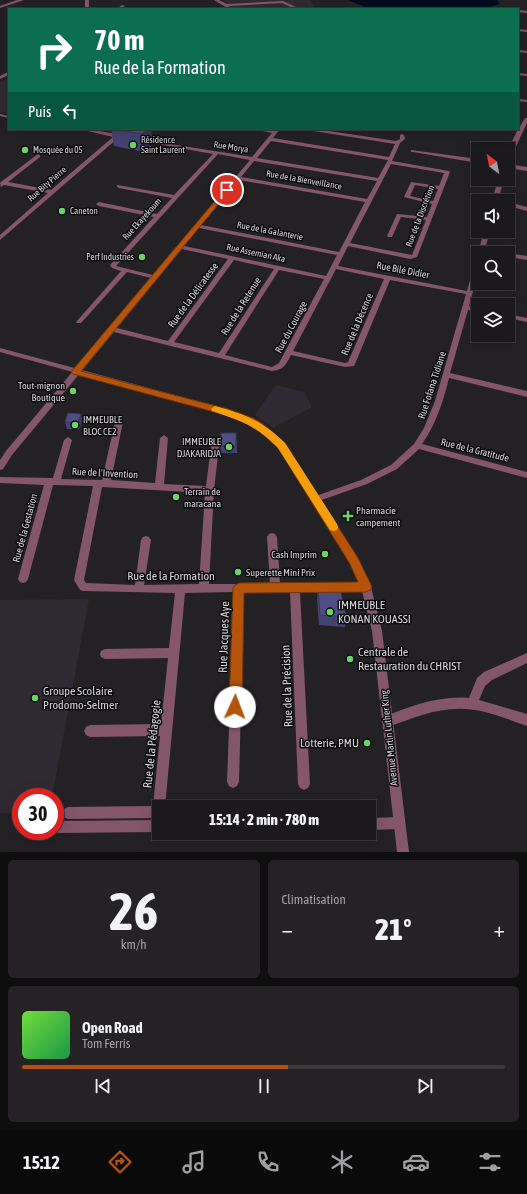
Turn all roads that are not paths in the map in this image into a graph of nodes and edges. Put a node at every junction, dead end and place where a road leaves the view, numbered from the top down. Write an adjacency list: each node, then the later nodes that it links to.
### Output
1 (22, 0): 4 (street)
2 (216, 0): 6 (street)
3 (124, 6): 5 (street)
4 (0, 7)
5 (120, 8)
6 (228, 8): 7 (street)
7 (296, 8)
8 (527, 119): 13 (street)
9 (86, 130): 18 (street, Rue Morya)
10 (124, 130): 18 (street, Rue Bity Pierre)
11 (266, 130): 14 (street)
12 (313, 130): 16 (street)
13 (520, 130): 15 (street); 21 (street)
14 (277, 131): 19 (street)
15 (527, 131)
16 (340, 134): 20 (street); 22 (street)
17 (402, 135): 22 (street, Rue du Courage)
18 (116, 136): 24 (street, Rue Morya); 36 (street, Rue Bity Pierre)
19 (270, 139): 26 (street); 27 (street)
20 (336, 139)
21 (515, 142)
22 (397, 143): 27 (street, Rue du Courage)
23 (413, 151): 28 (street)
24 (216, 153): 26 (street, Rue Morya); 37 (street, Rue Ekayekoum)
25 (38, 156): 33 (street)
26 (253, 159): 31 (street); 32 (street, Rue Morya)
27 (390, 160): 32 (street, Rue du Courage); 35 (street, Rue de la Discrétion)
28 (471, 160)
29 (515, 167): 30 (street)
30 (527, 168)
31 (237, 178): 38 (street, Rue de la Bienveillance); 45 (street)
32 (379, 180): 38 (street, Rue du Courage)
33 (2, 183): 36 (street)
34 (119, 186): 37 (street)
35 (441, 188): 39 (street, Rue de la Discrétion); 39 (street)
36 (52, 192): 47 (street, Rue Bity Pierre)
37 (175, 197): 43 (street, Rue Ekayekoum)
38 (368, 201): 48 (street, Rue du Courage)
39 (435, 203): 44 (street, Rue de la Discrétion)
40 (99, 204): 43 (street)
41 (515, 206): 42 (street)
42 (527, 209)
43 (157, 216): 56 (street, Rue Ekayekoum)
44 (429, 219): 46 (street); 48 (street, Rue de la Discrétion)
45 (197, 226): 49 (street); 50 (street, Rue de la Galanterie)
46 (390, 236)
47 (0, 238)
48 (346, 244): 50 (street, Rue du Courage)
49 (180, 247): 52 (street, Rue Assemian Aka); 57 (street)
50 (340, 254): 55 (street, Rue du Courage)
51 (515, 256): 53 (street)
52 (232, 258): 54 (street, Rue Assemian Aka); 68 (street, Rue de la Délicatesse)
53 (527, 258)
54 (278, 267): 59 (street, Rue Assemian Aka); 71 (street, Rue de la Retenue)
55 (334, 267): 58 (street, Rue Bilé Didier); 59 (street, Rue du Courage)
56 (125, 270): 57 (street); 66 (street)
57 (155, 277): 67 (street)
58 (388, 277): 61 (street, Rue Bilé Didier); 70 (street, Rue de la Décence)
59 (328, 278): 70 (street, Rue du Courage)
60 (471, 286): 61 (street, Rue Fofana Tidiane)
61 (469, 293): 62 (street, Rue Fofana Tidiane)
62 (466, 308): 63 (street); 73 (street, Rue Fofana Tidiane)
63 (471, 309)
64 (515, 317): 65 (street)
65 (527, 320)
66 (79, 322)
67 (112, 329): 68 (street, Rue du Courage); 72 (street)
68 (170, 343): 71 (street, Rue du Courage)
69 (0, 350): 72 (street, Avenue Martin Luther King)
70 (289, 352): 71 (street, Rue du Courage)
71 (221, 356)
72 (76, 372): 80 (street); 87 (street, Avenue Martin Luther King)
73 (447, 375): 74 (street); 79 (street, Rue Fofana Tidiane)
74 (527, 394)
75 (119, 422): 84 (street)
76 (164, 438): 85 (street)
77 (68, 440): 83 (street, Rue de la Gestation)
78 (214, 446): 86 (street)
79 (417, 446): 81 (street, Rue de la Gratitude); 87 (street, Rue Fofana Tidiane)
80 (0, 467)
81 (527, 475)
82 (0, 480): 83 (street, Rue de l'Invention)
83 (52, 482): 84 (street, Rue de l'Invention); 90 (street, Rue de la Gestation)
84 (102, 483): 85 (street, Rue de l'Invention); 96 (street, Rue de la Formation)
85 (159, 487): 86 (street, Rue de l'Invention)
86 (210, 490): 92 (street)
87 (316, 499): 91 (street, Avenue Martin Luther King)
88 (272, 537): 94 (street)
89 (146, 540): 96 (street)
90 (23, 579)
91 (366, 587): 95 (street, Rue de la Formation); 103 (street, Avenue Martin Luther King)
92 (204, 588): 93 (street, Rue de la Formation); 97 (street, Rue de la Formation)
93 (239, 588): 94 (street, Rue de la Formation); 106 (street, Rue Jacques Aye)
94 (275, 588): 95 (street, Rue de la Formation)
95 (295, 588): 107 (street, Rue de la Précision)
96 (139, 589): 97 (street, Rue de la Formation)
97 (180, 589): 98 (street, Rue de la Pédagogie)
98 (174, 653): 99 (street); 104 (street, Rue de la Pédagogie)
99 (105, 654)
100 (527, 658): 101 (street)
101 (472, 704): 102 (street); 103 (street)
102 (527, 720)
103 (388, 721): 109 (street, Avenue Martin Luther King)
104 (167, 730): 105 (street); 108 (street, Rue de la Pédagogie)
105 (90, 731)
106 (233, 782)
107 (304, 784)
108 (68, 813)
109 (399, 823): 110 (street); 113 (street, Avenue Martin Luther King)
110 (376, 824)
111 (152, 826): 112 (street)
112 (64, 827)
113 (403, 852)

